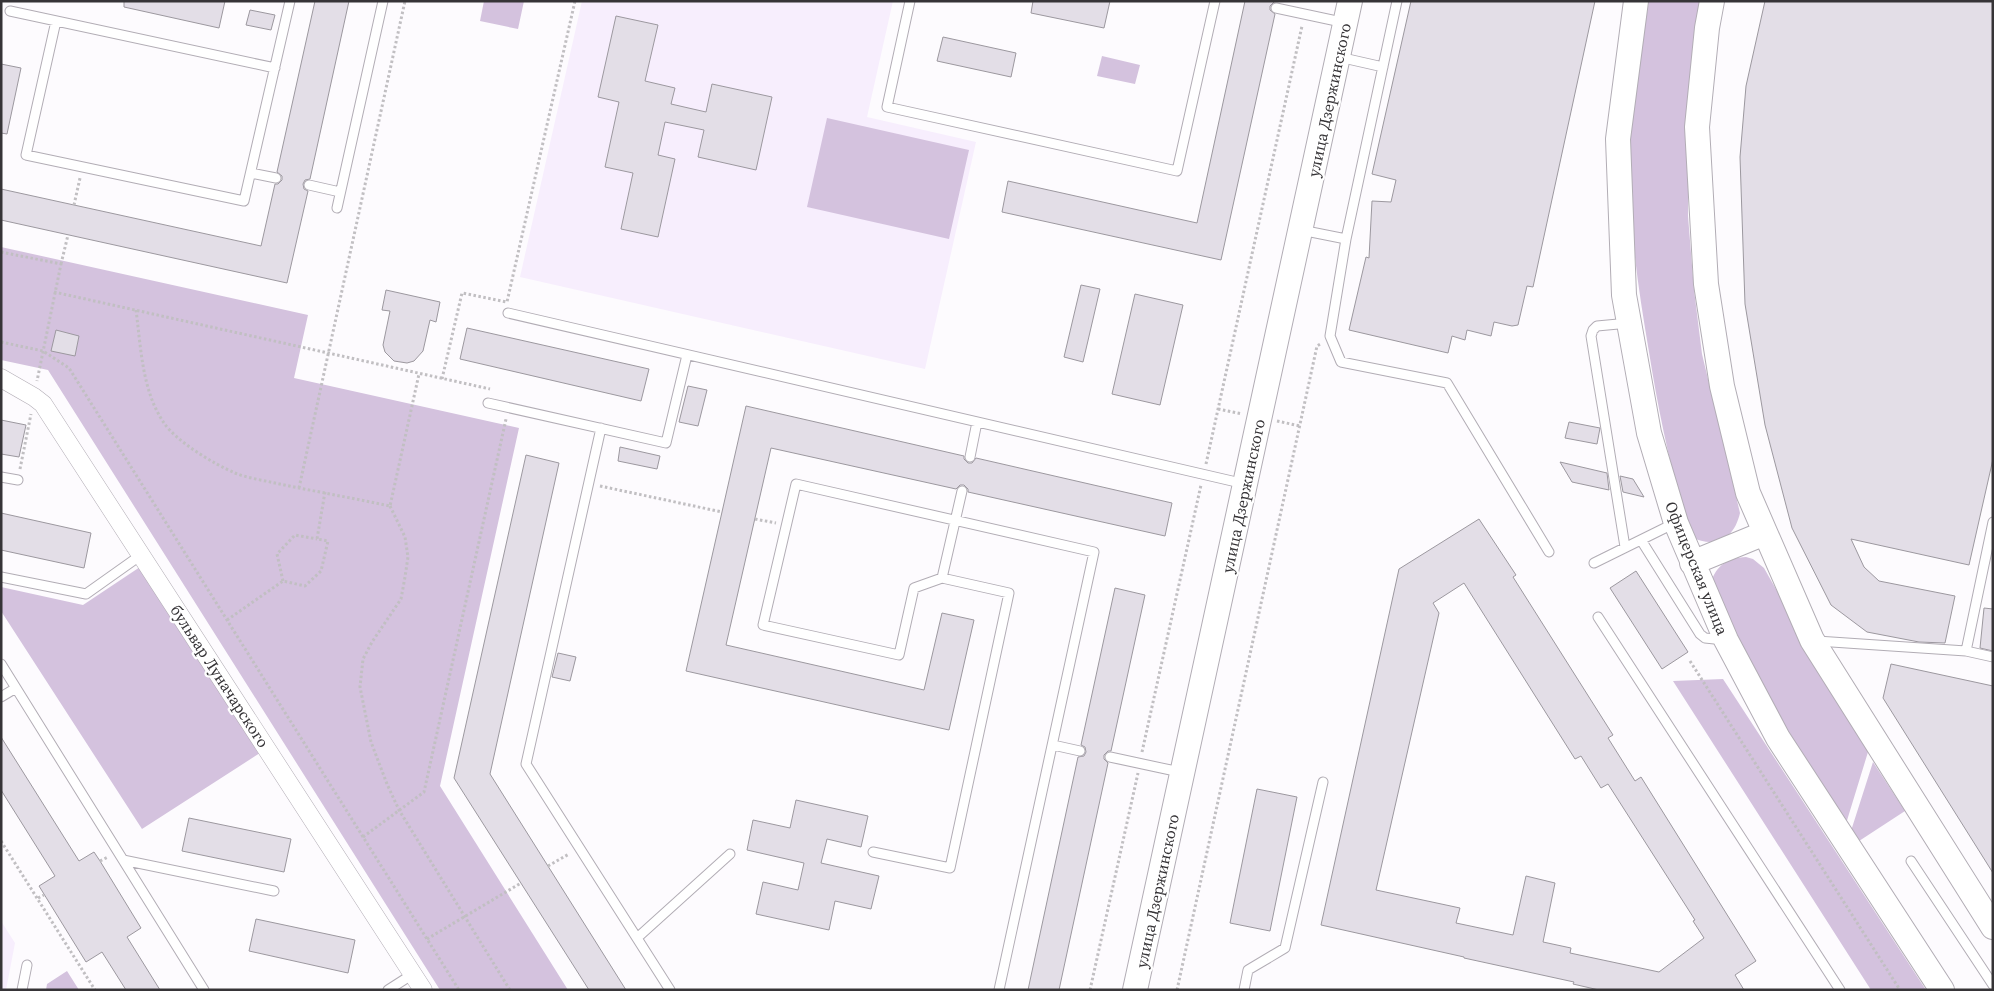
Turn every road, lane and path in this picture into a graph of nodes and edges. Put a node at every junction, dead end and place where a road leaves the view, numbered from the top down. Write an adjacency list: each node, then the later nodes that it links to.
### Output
1 (290, 1): 17 (lane)
2 (383, 1): 22 (lane)
3 (405, 1): 37 (path)
4 (575, 1): 41 (path)
5 (910, 1): 6 (lane)
6 (1215, 1)
7 (1397, 1): 16 (lane)
8 (1636, 1): 33 (main road, Офицерская улица)
9 (1712, 1): 63 (main road)
10 (1276, 8): 13 (lane)
11 (10, 11): 14 (lane)
12 (1348, 12): 13 (lane); 15 (main road, улица Дзержинского)
13 (1304, 14): 48 (path)
14 (56, 21): 17 (lane); 19 (lane)
15 (1338, 57): 16 (lane); 25 (main road, улица Дзержинского)
16 (1383, 67): 27 (lane)
17 (275, 68): 19 (lane)
18 (82, 169): 23 (path)
19 (251, 173): 20 (lane)
20 (276, 178)
21 (309, 185): 22 (lane)
22 (340, 192): 24 (lane)
23 (74, 205)
24 (337, 208)
25 (1301, 230): 27 (lane); 52 (main road, улица Дзержинского)
26 (68, 235): 29 (path)
27 (1346, 239): 67 (lane)
28 (1, 252): 29 (path)
29 (61, 264): 30 (path)
30 (54, 292): 31 (path); 36 (path)
31 (136, 310): 37 (path); 53 (path)
32 (508, 313): 38 (lane)
33 (1629, 323): 61 (main road, Офицерская улица); 66 (lane)
34 (1, 342): 36 (path)
35 (1318, 346): 122 (path)
36 (42, 351): 75 (path)
37 (330, 354): 39 (path); 53 (path)
38 (687, 355): 45 (lane); 46 (lane)
39 (419, 374): 41 (path); 56 (path)
40 (1, 378): 68 (street, бульвар Луначарского)
41 (442, 378): 42 (path)
42 (485, 388)
43 (488, 403): 44 (lane)
44 (509, 407): 46 (lane); 90 (path)
45 (977, 422): 47 (lane); 48 (lane)
46 (601, 428): 51 (lane)
47 (970, 457)
48 (1204, 474): 52 (lane); 87 (path)
49 (1, 477): 50 (lane)
50 (18, 480)
51 (588, 483): 57 (path); 93 (lane)
52 (1246, 484): 88 (main road, улица Дзержинского)
53 (299, 488): 55 (path)
54 (962, 491): 59 (lane)
55 (325, 492): 56 (path); 64 (path)
56 (390, 506): 90 (path)
57 (722, 512)
58 (754, 519): 62 (path)
59 (955, 520): 62 (lane); 72 (lane); 84 (lane)
60 (1993, 522): 78 (lane)
61 (1676, 523): 65 (lane); 70 (main road, Офицерская улица)
62 (786, 525): 72 (lane)
63 (1765, 533): 70 (main road); 77 (main road)
64 (317, 539): 73 (path); 73 (path)
65 (1641, 540): 66 (lane); 76 (lane)
66 (1625, 547): 69 (lane)
67 (1550, 552)
68 (141, 554): 71 (lane); 108 (street, бульвар Луначарского)
69 (1594, 563)
70 (1692, 563): 76 (main road, Офицерская улица)
71 (1, 577)
72 (942, 578): 94 (lane)
73 (283, 581): 75 (path)
74 (1598, 617): 124 (lane)
75 (227, 620): 91 (path)
76 (1726, 640): 126 (main road, Офицерская улица)
77 (1812, 640): 78 (lane); 104 (main road)
78 (1966, 651): 79 (lane)
79 (1993, 657)
80 (1690, 661): 125 (path)
81 (1, 664): 82 (lane)
82 (16, 688): 83 (lane); 96 (lane)
83 (1, 697)
84 (1052, 745): 85 (lane); 119 (lane)
85 (1080, 751)
86 (1110, 757): 87 (lane)
87 (1140, 764): 88 (lane); 120 (path)
88 (1183, 773): 121 (main road, улица Дзержинского)
89 (1323, 782): 123 (lane)
90 (399, 810): 91 (path); 103 (path)
91 (363, 837): 106 (path)
92 (1, 840): 102 (path)
93 (579, 848): 98 (path); 105 (lane)
94 (873, 852)
95 (730, 854): 105 (lane)
96 (123, 860): 100 (lane); 110 (lane)
97 (1911, 860): 109 (lane)
98 (548, 866)
99 (521, 883): 103 (path)
100 (274, 891)
101 (44, 895): 102 (path)
102 (38, 898): 112 (path)
103 (464, 917): 106 (path); 117 (path)
104 (1993, 927)
105 (637, 938): 118 (lane)
106 (427, 939): 116 (path)
107 (27, 965): 111 (lane)
108 (413, 974): 114 (lane); 115 (street, бульвар Луначарского)
109 (1993, 986)
110 (203, 988): 113 (lane)
111 (22, 990)
112 (95, 990)
113 (214, 990)
114 (388, 990)
115 (423, 990)
116 (459, 990)
117 (510, 990)
118 (670, 990)
119 (1000, 990)
120 (1090, 990)
121 (1136, 990)
122 (1177, 990)
123 (1244, 990)
124 (1840, 990)
125 (1900, 990)
126 (1942, 990)

